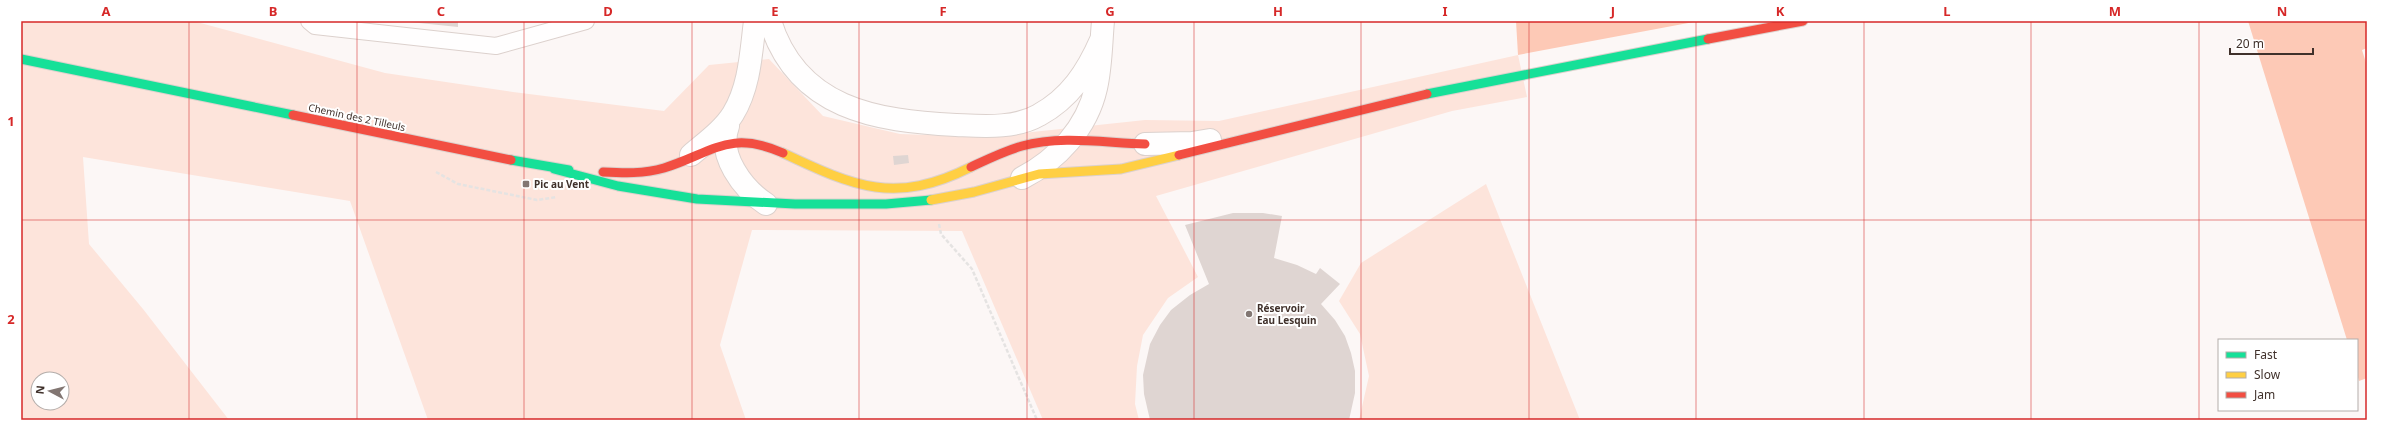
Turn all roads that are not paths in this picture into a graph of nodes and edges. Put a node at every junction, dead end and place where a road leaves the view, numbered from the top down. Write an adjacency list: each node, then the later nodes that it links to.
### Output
1 (309, 21): 6 (lane)
2 (586, 21): 6 (lane)
3 (755, 21): 9 (street)
4 (770, 21): 7 (street)
5 (1803, 21): 10 (street)
6 (549, 26)
7 (1102, 30): 11 (street)
8 (21, 59): 15 (street, Chemin des 2 Tilleuls)
9 (733, 114): 12 (street); 14 (street)
10 (1273, 130): 13 (street); 16 (street)
11 (1070, 140): 12 (street, Chemin des 2 Tilleuls); 13 (street, Chemin des 2 Tilleuls); 16 (street)
12 (726, 144): 14 (street, Chemin des 2 Tilleuls); 17 (street)
13 (1145, 144)
14 (689, 157): 15 (street, Chemin des 2 Tilleuls)
15 (554, 169): 17 (street)
16 (1022, 178): 17 (street)
17 (766, 204)

